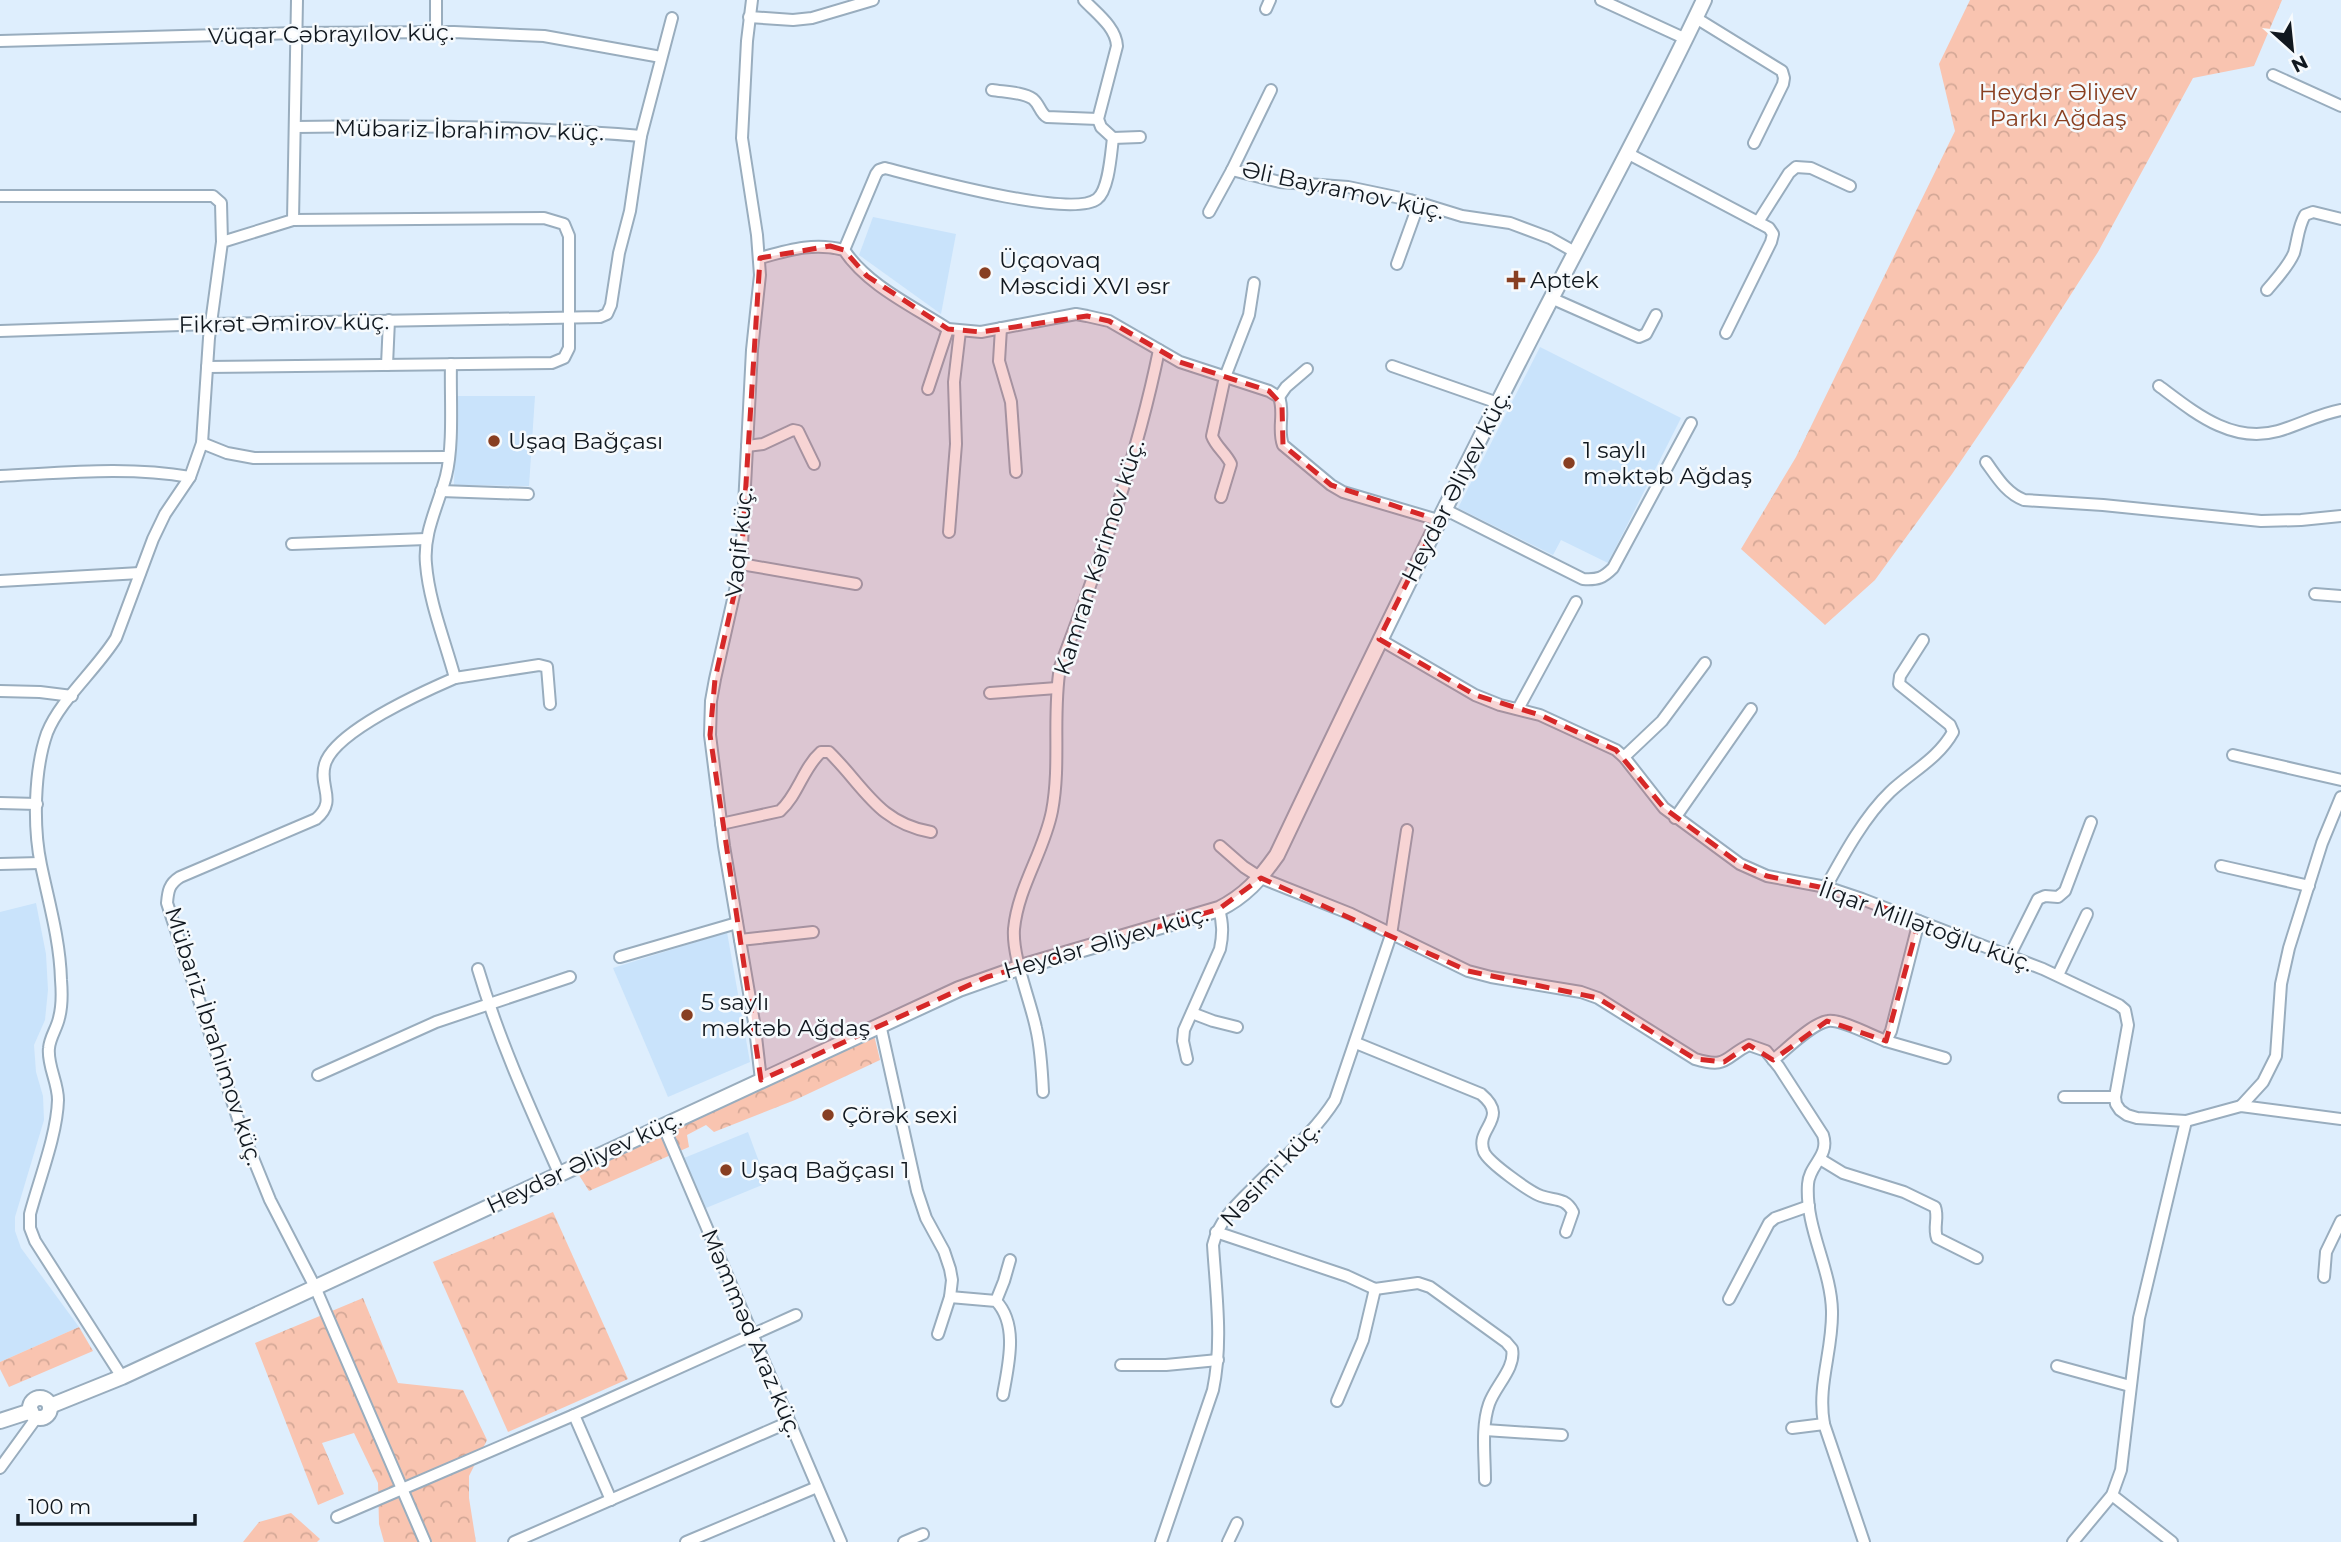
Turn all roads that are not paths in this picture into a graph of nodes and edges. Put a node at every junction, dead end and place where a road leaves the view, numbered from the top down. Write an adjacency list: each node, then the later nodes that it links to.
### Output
1 (297, 0): 12 (street)
2 (436, 0): 11 (street)
3 (752, 0): 8 (street, Vaqif küç.)
4 (873, 0): 8 (street)
5 (1084, 0): 20 (street)
6 (1601, 0): 13 (street)
7 (1704, 0): 10 (main road, Heydər Əliyev küç.)
8 (749, 17): 38 (street, Vaqif küç.)
9 (672, 18): 15 (street)
10 (1696, 18): 13 (main road, Heydər Əliyev küç.); 25 (street)
11 (436, 32): 12 (street, Vüqar Cəbrayılov küç.); 15 (street, Vüqar Cəbrayılov küç.)
12 (296, 33): 14 (street, Vüqar Cəbrayılov küç.); 21 (street)
13 (1686, 38): 26 (main road, Heydər Əliyev küç.)
14 (0, 41)
15 (661, 57): 22 (street)
16 (2273, 75): 19 (street)
17 (992, 90): 20 (street)
18 (1271, 90): 27 (street, Əli Bayramov küç.)
19 (2341, 106)
20 (1098, 119): 23 (street)
21 (296, 127): 22 (street, Mübariz İbrahimov küç.); 33 (street)
22 (641, 136): 43 (street, Fikrət Əmirov küç.)
23 (1113, 138): 24 (street); 36 (street)
24 (1140, 138)
25 (1754, 143)
26 (1627, 153): 34 (street); 37 (main road, Heydər Əliyev küç.)
27 (1232, 170): 30 (street, Əli Bayramov küç.); 31 (street)
28 (1850, 186): 34 (street)
29 (0, 196): 35 (street)
30 (1419, 203): 37 (street, Əli Bayramov küç.); 39 (street)
31 (1209, 212)
32 (2341, 219): 41 (street)
33 (293, 220): 35 (street); 43 (street)
34 (1758, 222): 51 (street)
35 (222, 242): 46 (street)
36 (844, 250): 38 (street); 48 (street)
37 (1575, 252): 42 (main road, Heydər Əliyev küç.)
38 (760, 258): 66 (street, Vaqif küç.)
39 (1397, 264)
40 (1254, 283): 58 (street)
41 (2267, 289)
42 (1551, 298): 44 (street); 62 (main road, Heydər Əliyev küç.)
43 (569, 316): 45 (street, Fikrət Əmirov küç.); 53 (street)
44 (1656, 316)
45 (389, 320): 46 (street, Fikrət Əmirov küç.); 54 (street)
46 (211, 324): 49 (street, Fikrət Əmirov küç.); 56 (street)
47 (1001, 328): 50 (street); 52 (street); 70 (street)
48 (948, 329): 50 (street); 60 (street)
49 (0, 331)
50 (960, 331): 78 (street)
51 (1726, 333)
52 (1159, 350): 58 (street); 92 (street, Kamran Kərimov küç.)
53 (451, 364): 54 (street); 67 (street)
54 (387, 365): 56 (street)
55 (1392, 366): 62 (street)
56 (207, 367): 65 (street)
57 (1307, 369): 61 (street)
58 (1224, 377): 61 (street); 75 (street)
59 (2159, 386): 63 (street)
60 (928, 389)
61 (1279, 397): 76 (street)
62 (1498, 403): 76 (main road, Heydər Əliyev küç.)
63 (2341, 410)
64 (1692, 423): 76 (street)
65 (202, 443): 67 (street); 72 (street)
66 (747, 446): 69 (street); 81 (street, Vaqif küç.)
67 (448, 457): 73 (street)
68 (1986, 462): 77 (street)
69 (814, 464)
70 (1016, 472)
71 (0, 476): 72 (street)
72 (190, 477): 82 (street)
73 (440, 491): 74 (street); 79 (street)
74 (528, 494)
75 (1221, 497)
76 (1441, 515): 88 (main road, Heydər Əliyev küç.)
77 (2341, 516)
78 (949, 532)
79 (426, 539): 80 (street); 91 (street)
80 (292, 544)
81 (741, 564): 84 (street); 107 (street, Vaqif küç.)
82 (140, 573): 83 (street); 95 (street)
83 (0, 581)
84 (856, 584)
85 (2315, 594): 86 (street)
86 (2341, 596)
87 (1576, 602): 97 (street)
88 (1379, 639): 97 (street, İlqar Millətoğlu küç.); 114 (main road, Heydər Əliyev küç.)
89 (1923, 640): 116 (street)
90 (1704, 663): 100 (street)
91 (455, 678): 96 (street); 157 (street, Mübariz İbrahimov küç.)
92 (1057, 688): 94 (street); 126 (street, Kamran Kərimov küç.)
93 (0, 691): 95 (street)
94 (990, 692)
95 (72, 696): 104 (street)
96 (550, 704)
97 (1517, 709): 100 (street, İlqar Millətoğlu küç.)
98 (1751, 709): 105 (street)
99 (2233, 755): 101 (street)
100 (1624, 757): 105 (street, İlqar Millətoğlu küç.)
101 (2341, 780)
102 (2341, 797): 115 (street)
103 (0, 803): 104 (street)
104 (37, 804): 111 (street)
105 (1675, 818): 116 (street, İlqar Millətoğlu küç.)
106 (2091, 822): 124 (street)
107 (720, 824): 109 (street); 120 (street, Vaqif küç.)
108 (1407, 830): 122 (street, Nəsimi küç.)
109 (931, 832)
110 (1220, 846): 114 (street)
111 (40, 863): 112 (street); 168 (street)
112 (0, 864)
113 (2221, 866): 115 (street)
114 (1261, 878): 117 (main road, Heydər Əliyev küç.); 122 (street)
115 (2309, 886): 144 (street)
116 (1826, 887): 119 (street, İlqar Millətoğlu küç.)
117 (1219, 909): 126 (main road, Heydər Əliyev küç.); 131 (street)
118 (2087, 914): 128 (street)
119 (1919, 921): 124 (street, İlqar Millətoğlu küç.); 134 (street)
120 (737, 923): 123 (street, Vaqif küç.); 125 (street)
121 (813, 932): 123 (street)
122 (1391, 935): 135 (street, Nəsimi küç.); 138 (street)
123 (740, 940): 140 (street, Vaqif küç.)
124 (2010, 955): 128 (street, İlqar Millətoğlu küç.)
125 (620, 957)
126 (1021, 967): 132 (main road, Heydər Əliyev küç.); 141 (street, Kamran Kərimov küç.)
127 (478, 970): 130 (street)
128 (2059, 975): 143 (street, İlqar Millətoğlu küç.)
129 (570, 977): 130 (street)
130 (488, 1003): 139 (street); 149 (street)
131 (1192, 1013): 133 (street); 137 (street)
132 (880, 1024): 140 (main road, Heydər Əliyev küç.); 159 (street)
133 (1237, 1027)
134 (1886, 1041): 136 (street); 138 (street)
135 (1356, 1043): 152 (street, Nəsimi küç.); 153 (street)
136 (1945, 1058)
137 (1187, 1059)
138 (1773, 1060): 148 (street)
139 (318, 1074)
140 (761, 1080): 147 (main road, Heydər Əliyev küç.)
141 (1043, 1092)
142 (2064, 1097): 143 (street)
143 (2115, 1097): 146 (street)
144 (2241, 1106): 145 (street); 146 (street)
145 (2341, 1118)
146 (2186, 1121): 169 (street)
147 (663, 1125): 149 (main road, Heydər Əliyev küç.); 163 (street, Məmməd Araz küç.)
148 (1820, 1159): 150 (street); 154 (street)
149 (559, 1173): 157 (main road, Heydər Əliyev küç.)
150 (1809, 1206): 160 (street); 176 (street)
151 (2341, 1221): 156 (street)
152 (1216, 1232): 158 (street); 165 (street, Nəsimi küç.)
153 (1566, 1232)
154 (1977, 1258)
155 (1010, 1260): 161 (street)
156 (2324, 1278)
157 (315, 1287): 168 (main road, Heydər Əliyev küç.); 183 (street)
158 (1375, 1289): 171 (street); 178 (street)
159 (950, 1297): 161 (street); 164 (street)
160 (1729, 1299)
161 (996, 1301): 170 (street)
162 (796, 1315): 163 (street)
163 (752, 1334): 173 (street); 175 (street, Məmməd Araz küç.)
164 (938, 1334)
165 (1218, 1360): 166 (street); 194 (street, Nəsimi küç.)
166 (1121, 1365)
167 (2057, 1366): 169 (street)
168 (122, 1377): 172 (main road, Heydər Əliyev küç.)
169 (2130, 1386): 184 (street)
170 (1003, 1395)
171 (1337, 1401)
172 (34, 1414): 174 (main road); 180 (street)
173 (574, 1415): 183 (street); 185 (street)
174 (0, 1421)
175 (789, 1422): 182 (street, Məmməd Araz küç.); 185 (street)
176 (1824, 1424): 177 (street); 196 (street)
177 (1792, 1428)
178 (1485, 1430): 179 (street); 181 (street)
179 (1562, 1435)
180 (0, 1468)
181 (1485, 1480)
182 (817, 1487): 191 (street); 192 (street, Məmməd Araz küç.)
183 (402, 1488): 186 (street); 189 (street)
184 (2112, 1494): 197 (street); 198 (street)
185 (611, 1500): 190 (street)
186 (337, 1517)
187 (1237, 1522): 195 (street)
188 (923, 1534): 193 (street)
189 (425, 1542)
190 (514, 1542)
191 (685, 1542)
192 (841, 1542)
193 (904, 1542)
194 (1161, 1542)
195 (1228, 1542)
196 (1864, 1542)
197 (2074, 1542)
198 (2172, 1542)

